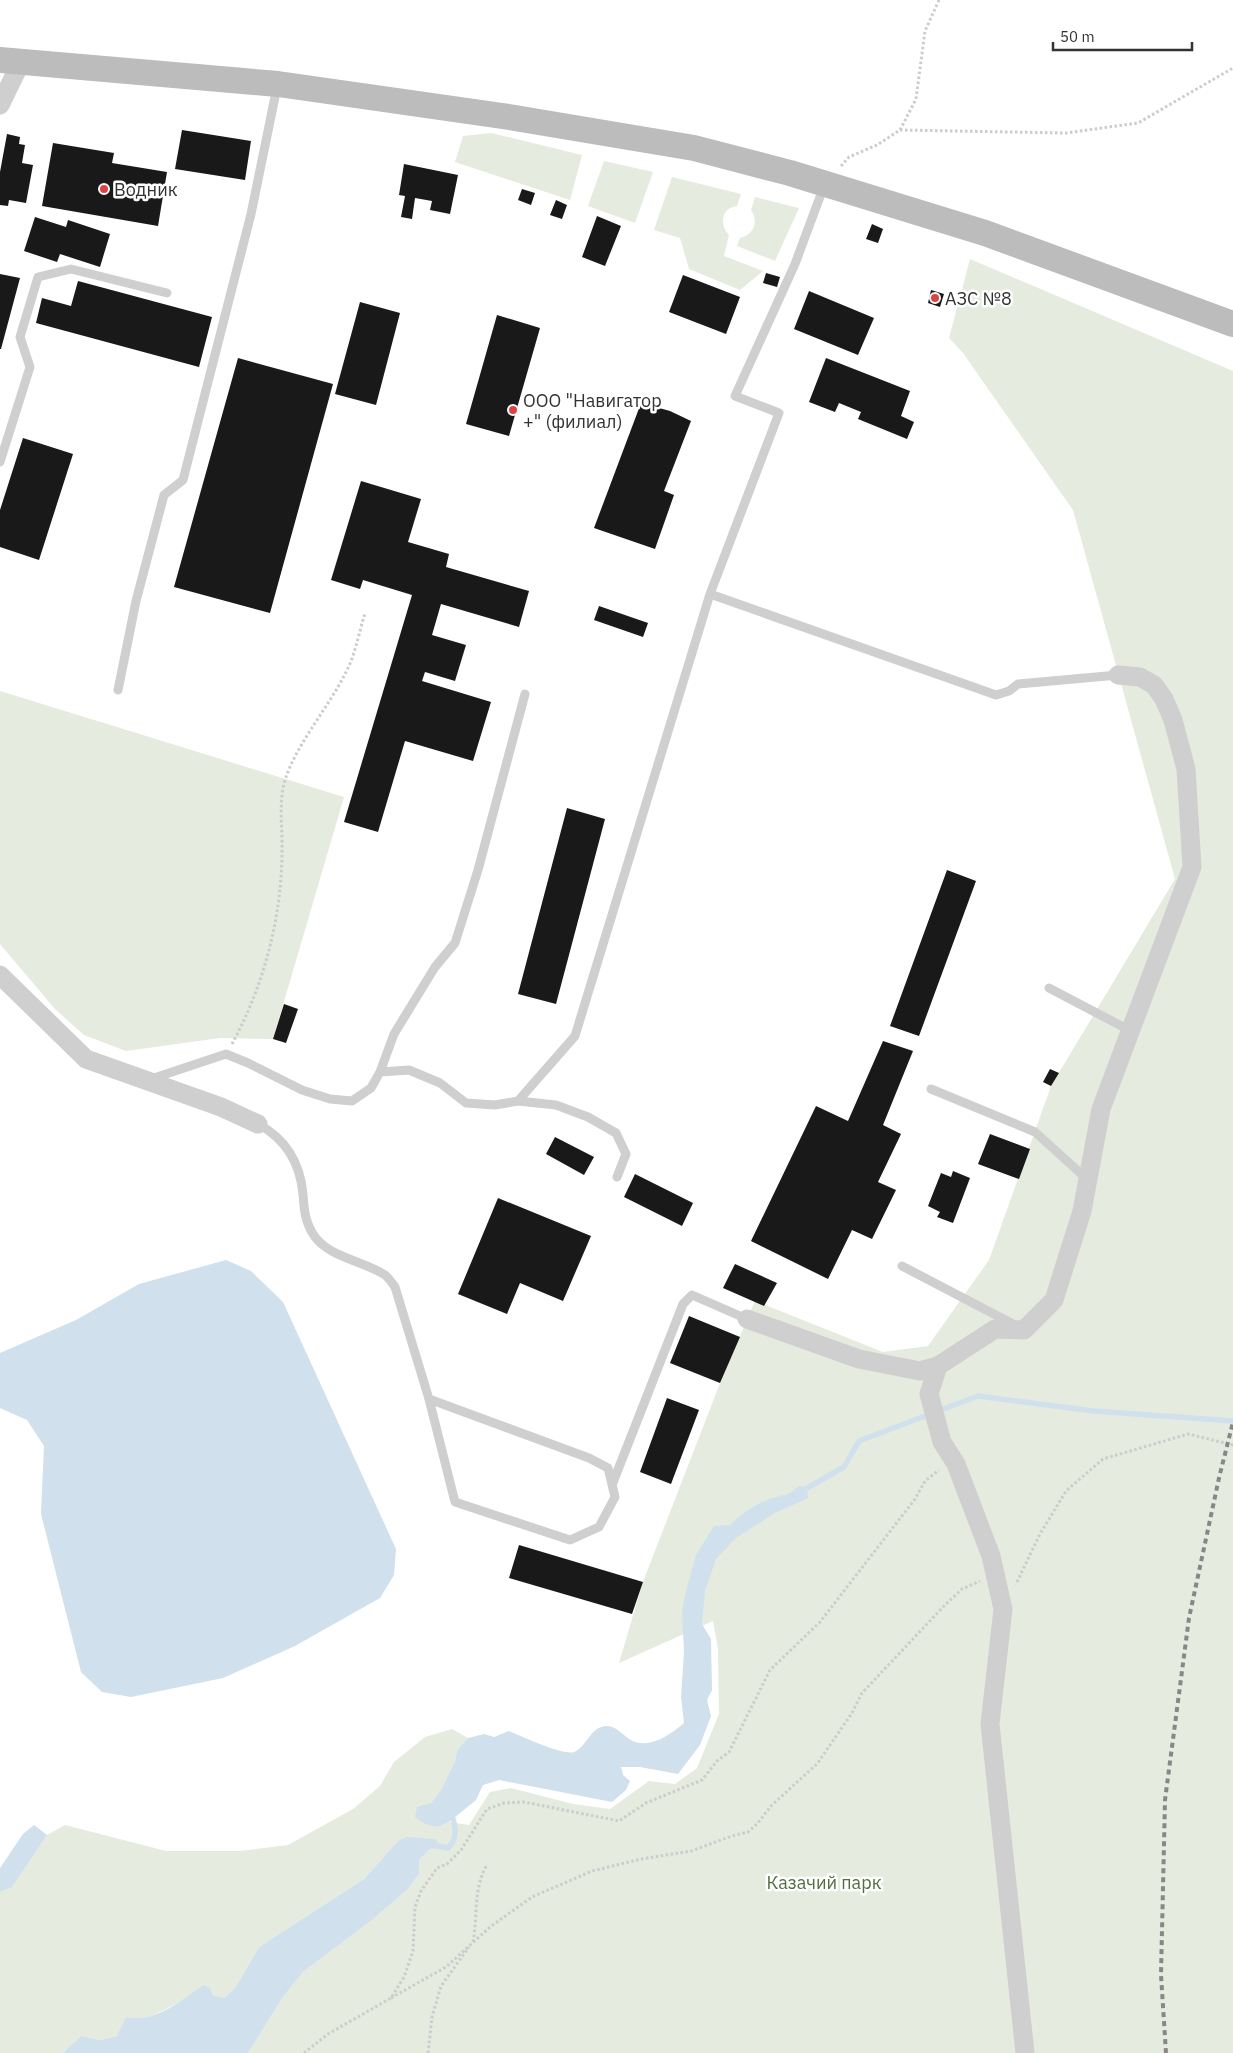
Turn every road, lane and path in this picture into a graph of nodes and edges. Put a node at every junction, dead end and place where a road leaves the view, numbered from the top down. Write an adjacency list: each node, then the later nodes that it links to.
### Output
1 (939, 0): 6 (path)
2 (11, 61): 4 (main road); 5 (street)
3 (1233, 68): 6 (path)
4 (278, 84): 7 (main road); 14 (lane)
5 (0, 105)
6 (900, 130): 7 (path)
7 (825, 184): 9 (main road); 11 (lane)
8 (167, 293): 10 (lane)
9 (1233, 324)
10 (0, 462)
11 (710, 594): 13 (lane); 23 (lane)
12 (365, 613): 19 (path)
13 (1118, 675): 18 (street)
14 (118, 690)
15 (525, 694): 20 (lane)
16 (0, 975): 21 (street)
17 (1049, 988): 18 (lane)
18 (1131, 1031): 26 (street)
19 (226, 1054): 20 (lane); 21 (lane)
20 (380, 1072): 23 (lane)
21 (148, 1080): 24 (street)
22 (931, 1089): 26 (lane)
23 (518, 1101): 25 (lane)
24 (258, 1124): 31 (lane)
25 (617, 1177)
26 (1088, 1180): 29 (street)
27 (902, 1266): 29 (lane)
28 (747, 1319): 30 (street); 34 (lane)
29 (1024, 1330): 30 (street)
30 (938, 1366): 33 (street)
31 (428, 1399): 34 (lane); 34 (lane)
32 (1233, 1445): 36 (path)
33 (952, 1458): 35 (street); 39 (path)
34 (612, 1485)
35 (995, 1575): 36 (street); 38 (path)
36 (1003, 1609): 42 (street)
37 (487, 1865): 38 (path)
38 (474, 1941): 39 (path); 41 (path)
39 (391, 1998): 40 (path)
40 (304, 2053)
41 (428, 2053)
42 (1025, 2053)

